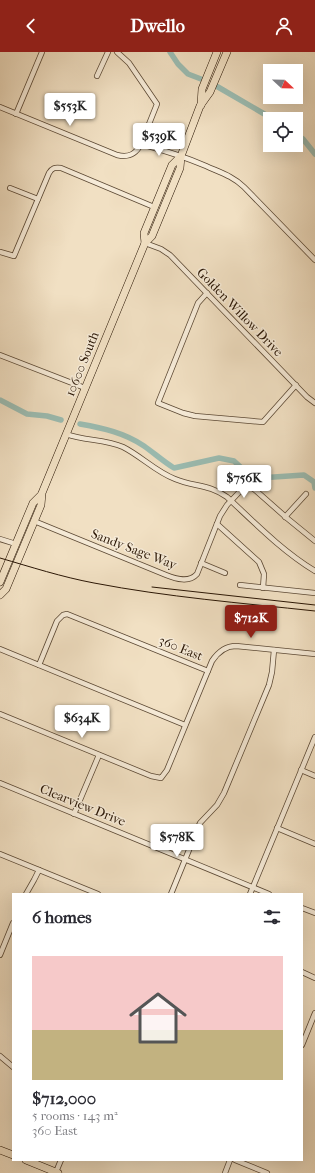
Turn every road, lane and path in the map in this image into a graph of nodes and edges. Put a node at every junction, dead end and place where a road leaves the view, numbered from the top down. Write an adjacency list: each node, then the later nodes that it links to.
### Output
1 (42, 52): 11 (street)
2 (108, 52): 7 (street)
3 (117, 52): 12 (street)
4 (217, 52): 9 (main road, 10600 South)
5 (222, 52): 8 (main road)
6 (227, 52): 8 (main road, 10600 South)
7 (97, 76)
8 (214, 82): 9 (main road, 10600 South)
9 (200, 106): 13 (main road, 10600 South)
10 (0, 107): 11 (street)
11 (16, 114): 12 (street)
12 (141, 144): 13 (street)
13 (181, 156): 16 (main road, 10600 South); 17 (main road, 10600 South); 19 (street)
14 (10, 188): 15 (street)
15 (38, 199): 16 (street); 18 (street)
16 (154, 207): 17 (main road, 10600 South)
17 (145, 243): 20 (street, Golden Willow Drive); 23 (main road, 10600 South)
18 (0, 252)
19 (315, 260)
20 (207, 293): 22 (street, Golden Willow Drive); 22 (street)
21 (0, 355): 23 (street)
22 (296, 386): 24 (street, Golden Willow Drive)
23 (85, 388): 25 (main road, 10600 South)
24 (315, 402)
25 (66, 434): 27 (main road, 10600 South); 28 (street)
26 (306, 494): 29 (street)
27 (42, 495): 30 (main road, 10600 South); 34 (main road, 10600 South)
28 (231, 501): 29 (street, Sandy Sage Way); 31 (street, Sandy Sage Way); 36 (street)
29 (285, 517): 33 (street)
30 (34, 521): 35 (street, Sandy Sage Way); 42 (main road, 10600 South)
31 (217, 524): 35 (street, Sandy Sage Way); 40 (street)
32 (0, 539): 34 (street)
33 (315, 540)
34 (16, 544): 38 (main road, 10600 South)
35 (201, 563): 37 (street)
36 (315, 571)
37 (225, 573)
38 (0, 582)
39 (240, 585): 40 (street)
40 (264, 588): 41 (street)
41 (315, 593)
42 (0, 594)
43 (0, 649): 46 (street)
44 (274, 650): 45 (street, 360 East); 47 (street, 360 East); 59 (street)
45 (315, 654)
46 (39, 665): 47 (street, 360 East); 49 (street)
47 (208, 671): 49 (street)
48 (0, 714): 51 (street)
49 (186, 725): 51 (street)
50 (315, 737): 52 (street)
51 (98, 755): 55 (street)
52 (301, 770): 53 (street); 56 (street)
53 (315, 776)
54 (0, 783): 55 (street, Clearview Drive)
55 (74, 814): 59 (street, Clearview Drive)
56 (277, 828): 57 (street); 61 (street)
57 (315, 844)
58 (0, 854): 60 (street)
59 (185, 859): 61 (street, Clearview Drive); 64 (street)
60 (39, 870): 62 (street); 63 (street)
61 (253, 887): 65 (street); 66 (street, Clearview Drive)
62 (27, 893)
63 (96, 893)
64 (171, 893)
65 (250, 893)
66 (267, 893)
67 (303, 908): 68 (street)
68 (315, 913)
69 (12, 925): 70 (street)
70 (0, 955)
71 (303, 972): 72 (street)
72 (315, 978)
73 (315, 1013): 74 (street)
74 (303, 1043)
75 (0, 1056): 76 (street)
76 (12, 1065)
77 (0, 1150): 78 (main road)
78 (12, 1155)
79 (28, 1161): 83 (main road)
80 (61, 1161): 83 (street)
81 (230, 1161): 84 (street)
82 (237, 1161): 85 (street)
83 (57, 1173)
84 (225, 1173)
85 (267, 1173)

